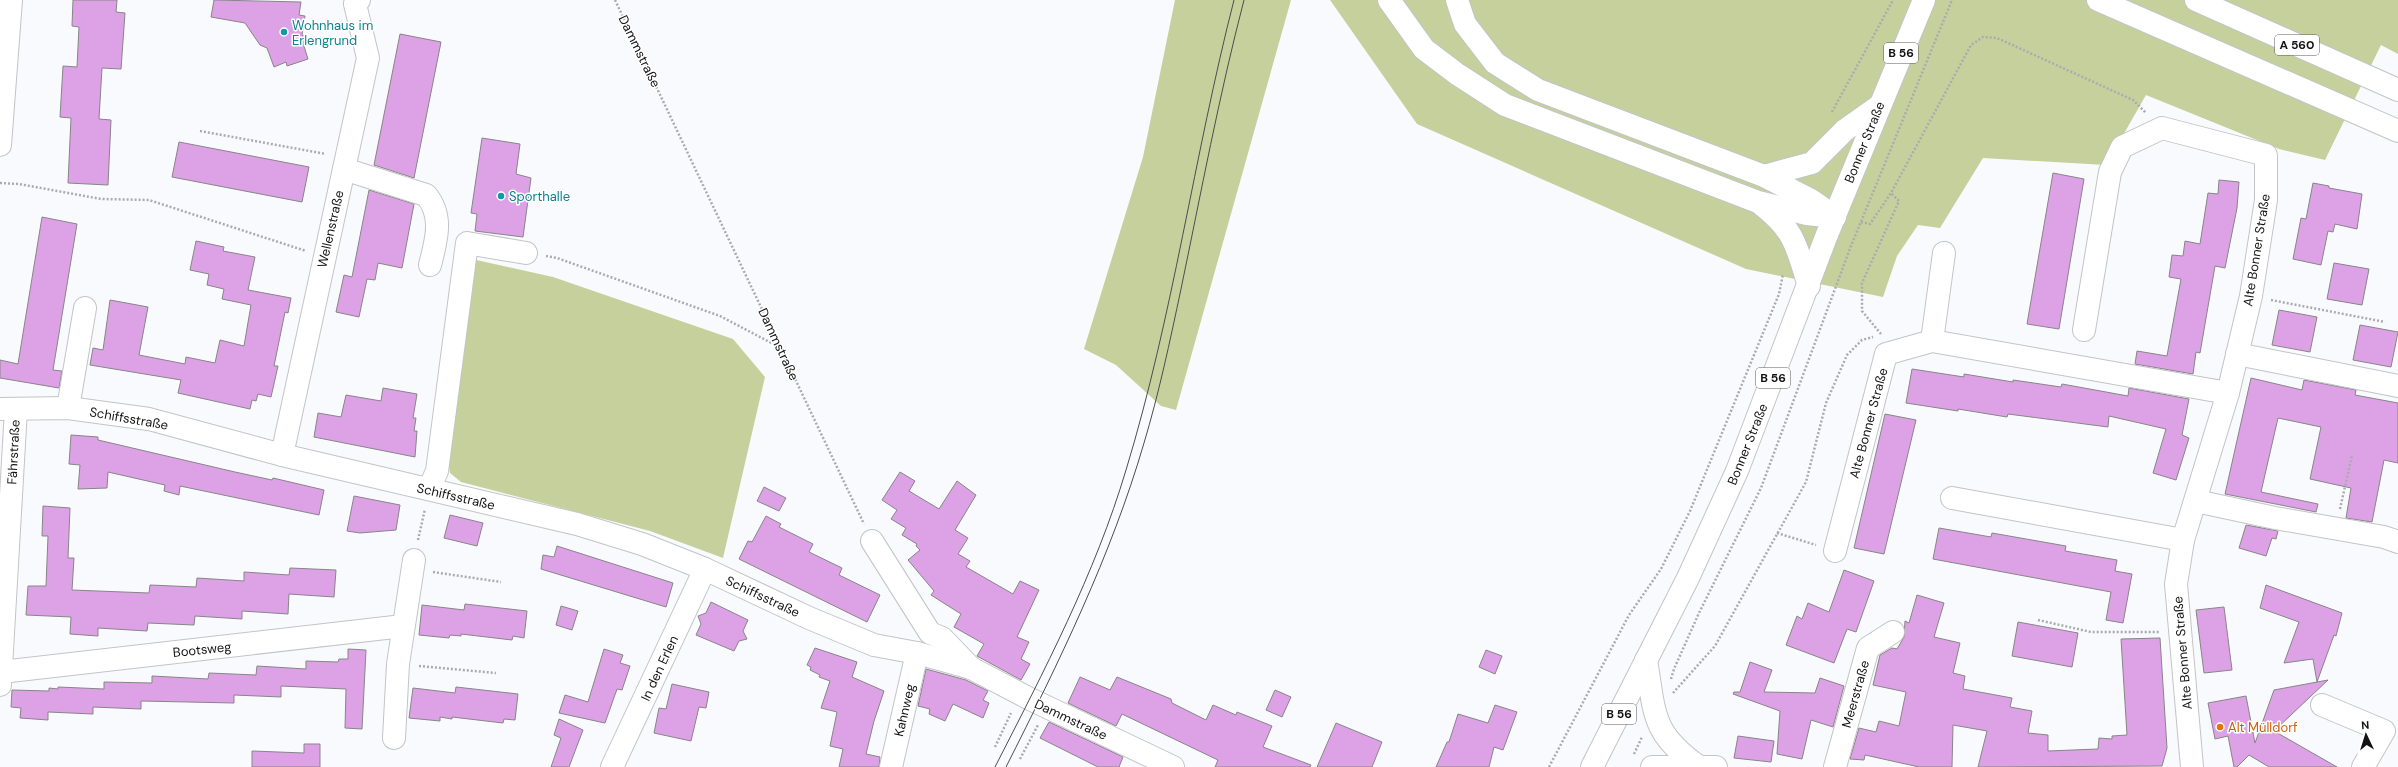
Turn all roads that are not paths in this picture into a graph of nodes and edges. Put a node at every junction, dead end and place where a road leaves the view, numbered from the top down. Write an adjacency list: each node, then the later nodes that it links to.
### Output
1 (11, 0): 11 (main road)
2 (1389, 0): 14 (main road)
3 (1457, 0): 13 (main road)
4 (1924, 0): 9 (main road, Bonner Straße / B 56)
5 (2098, 0): 10 (main road, A 560)
6 (2196, 0): 8 (main road, A 560)
7 (357, 2): 12 (main road, Wellenstraße)
8 (2398, 90)
9 (1879, 106): 13 (main road); 15 (main road, Bonner Straße / B 56)
10 (2398, 131)
11 (0, 145)
12 (345, 163): 18 (main road); 28 (main road, Wellenstraße)
13 (1764, 176): 15 (main road)
14 (1758, 202): 15 (main road); 19 (main road)
15 (1835, 217): 19 (main road, Bonner Straße / B 56)
16 (526, 253): 29 (main road)
17 (1944, 253): 22 (main road)
18 (430, 265)
19 (1809, 286): 43 (main road, Bonner Straße / B 56)
20 (85, 308): 26 (main road)
21 (2084, 330): 23 (main road, Alte Bonner Straße)
22 (1932, 342): 25 (main road, Alte Bonner Straße); 35 (main road, Alte Bonner Straße)
23 (2237, 354): 24 (main road); 25 (main road, Alte Bonner Straße)
24 (2398, 386)
25 (2228, 393): 31 (main road, Alte Bonner Straße)
26 (68, 408): 27 (main road, Schiffsstraße); 28 (main road, Schiffsstraße)
27 (8, 409): 45 (main road, Fährstraße)
28 (282, 455): 29 (main road, Schiffsstraße)
29 (429, 489): 37 (main road, Schiffsstraße)
30 (1952, 498): 32 (main road)
31 (2196, 500): 32 (main road, Alte Bonner Straße); 34 (main road)
32 (2183, 540): 55 (main road, Alte Bonner Straße)
33 (872, 541): 40 (main road, Dammstraße)
34 (2398, 542)
35 (1835, 551)
36 (413, 564): 38 (main road)
37 (705, 569): 41 (main road, Schiffsstraße); 49 (main road, In den Erlen)
38 (403, 626): 45 (main road, Bootsweg); 47 (main road)
39 (1893, 632): 54 (main road, Meerstraße)
40 (930, 633): 41 (main road); 44 (main road, Dammstraße)
41 (894, 648): 42 (main road, Schiffsstraße)
42 (917, 653): 44 (main road, Dammstraße); 50 (main road, Kahnweg)
43 (1646, 660): 48 (main road); 52 (main road, Bonner Straße / B 56)
44 (971, 668): 51 (main road, Dammstraße)
45 (0, 679)
46 (2322, 706): 56 (main road)
47 (394, 738)
48 (1707, 766): 53 (main road)
49 (612, 767)
50 (891, 767)
51 (1172, 767)
52 (1592, 767)
53 (1652, 767)
54 (1834, 767)
55 (2192, 767)
56 (2363, 767)

